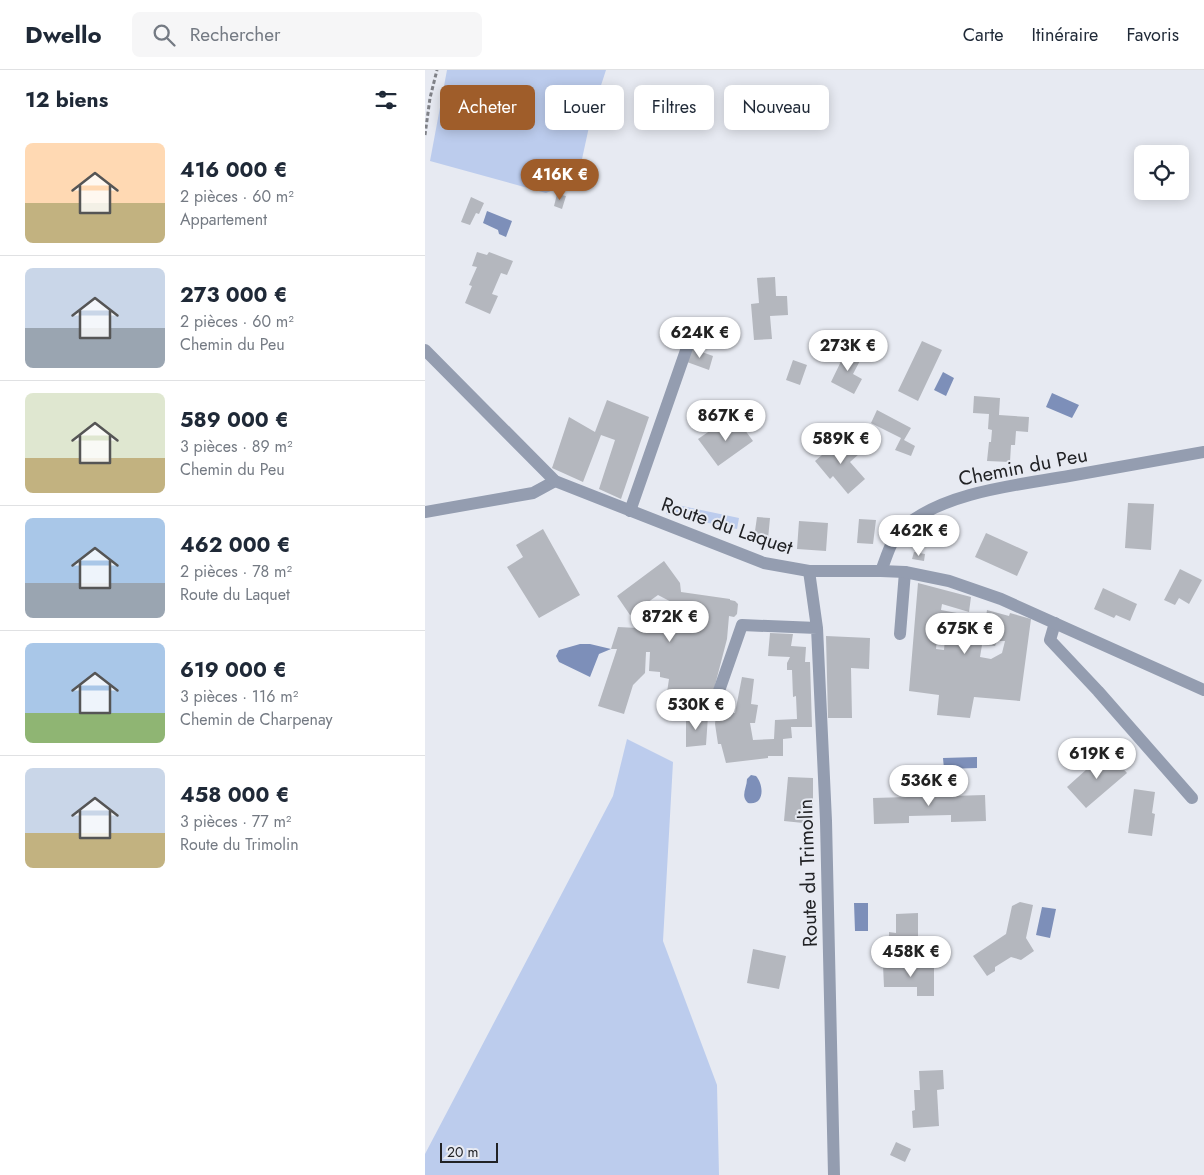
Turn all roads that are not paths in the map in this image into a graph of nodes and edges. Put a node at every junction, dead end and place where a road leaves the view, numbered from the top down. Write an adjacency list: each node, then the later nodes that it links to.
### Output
1 (690, 339): 5 (street)
2 (425, 350): 4 (street, Route du Laquet)
3 (1204, 452): 7 (street, Chemin du Peu)
4 (555, 480): 5 (street, Route du Laquet); 6 (street)
5 (630, 511): 8 (street, Route du Laquet)
6 (425, 512)
7 (881, 570): 8 (street, Route du Laquet); 9 (street, Route du Laquet)
8 (809, 571): 11 (street, Route du Trimolin)
9 (905, 572): 10 (street, Route du Laquet); 12 (street)
10 (1055, 623): 13 (street, Route du Laquet); 15 (street)
11 (817, 628): 14 (street); 16 (street, Route du Trimolin)
12 (900, 634)
13 (1204, 690)
14 (713, 708)
15 (1192, 798)
16 (834, 1175)

